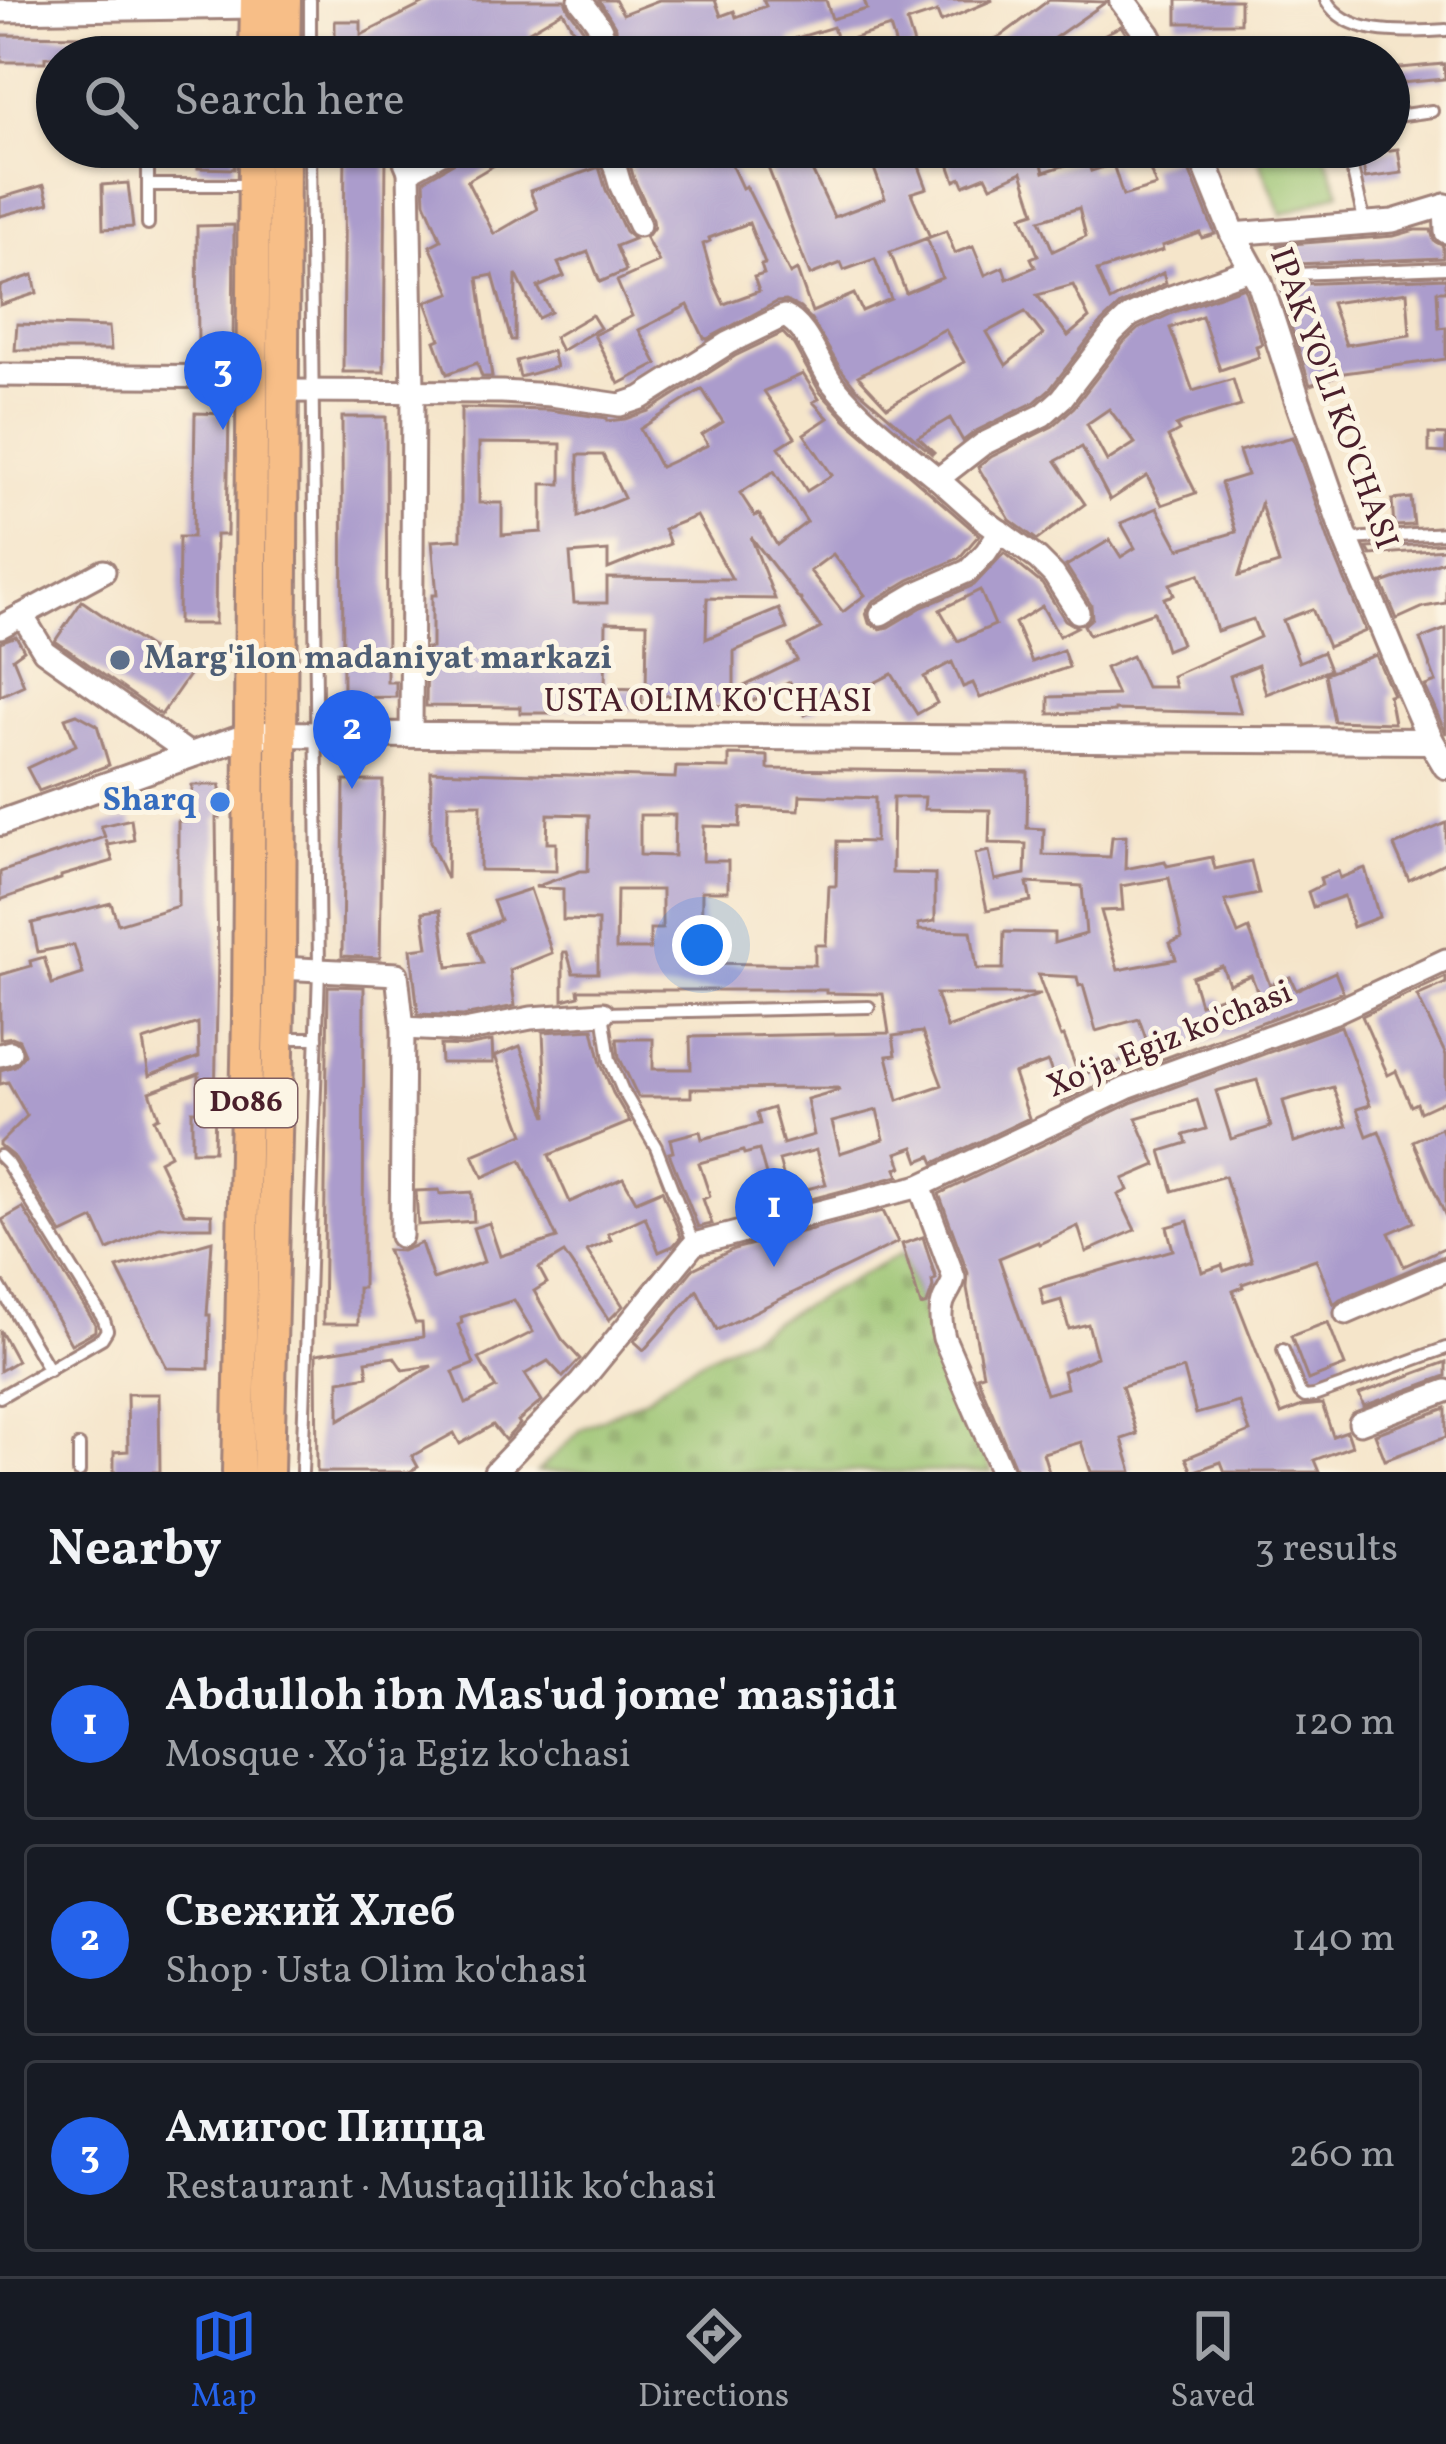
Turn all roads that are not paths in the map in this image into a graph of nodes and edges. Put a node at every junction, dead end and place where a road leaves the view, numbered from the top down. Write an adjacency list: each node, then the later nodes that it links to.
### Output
1 (310, 0): 11 (lane)
2 (580, 0): 12 (street)
3 (1122, 0): 13 (street)
4 (1326, 0): 8 (lane)
5 (266, 2): 6 (street); 9 (main road); 10 (main road)
6 (154, 5): 7 (street)
7 (0, 10)
8 (1446, 30)
9 (260, 36)
10 (277, 36)
11 (310, 36)
12 (604, 36)
13 (1148, 36)
14 (1432, 112): 15 (lane)
15 (1410, 115)
16 (148, 168): 26 (lane)
17 (254, 168): 27 (main road, D086)
18 (285, 168): 40 (main road, D086)
19 (309, 168): 40 (lane)
20 (408, 168): 25 (street)
21 (414, 168): 25 (street)
22 (615, 168): 31 (street)
23 (1207, 168): 33 (street, IPAK YO'LI KO'CHASI)
24 (1352, 168): 30 (lane)
25 (409, 171): 39 (street)
26 (148, 184): 27 (lane); 29 (lane)
27 (254, 185): 38 (main road, D086)
28 (1445, 205): 30 (street); 32 (street)
29 (148, 224)
30 (1365, 224): 33 (street)
31 (639, 225)
32 (1446, 232)
33 (1233, 233): 34 (street, IPAK YO'LI KO'CHASI)
34 (1253, 268): 41 (street); 44 (street, IPAK YO'LI KO'CHASI)
35 (1446, 268): 36 (lane)
36 (1296, 274)
37 (0, 375): 38 (street)
38 (254, 377): 51 (main road, D086)
39 (412, 390): 40 (street); 41 (street); 52 (street)
40 (296, 391): 50 (lane); 51 (main road, D086)
41 (938, 479): 42 (street)
42 (1000, 531): 46 (street); 47 (street)
43 (1446, 533): 44 (lane)
44 (1346, 539): 53 (street, IPAK YO'LI KO'CHASI)
45 (104, 571): 48 (street)
46 (1078, 612)
47 (881, 614)
48 (22, 615): 49 (street); 54 (street)
49 (0, 627)
50 (316, 732): 51 (street, USTA OLIM KO'CHASI); 52 (street, USTA OLIM KO'CHASI); 59 (lane)
51 (265, 733): 54 (street, USTA OLIM KO'CHASI); 58 (main road, D086); 80 (main road, D086)
52 (411, 734): 53 (street, USTA OLIM KO'CHASI)
53 (1431, 741): 55 (street, IPAK YO'LI KO'CHASI)
54 (191, 754): 56 (street, USTA OLIM KO'CHASI)
55 (1446, 766)
56 (0, 824)
57 (1446, 960): 66 (street, Xoʻja Egiz ko'chasi)
58 (280, 968): 59 (street); 63 (main road, D086)
59 (319, 970): 62 (street); 64 (lane)
60 (869, 1007): 61 (lane)
61 (603, 1013): 62 (street); 68 (lane)
62 (403, 1028): 67 (street)
63 (278, 1038): 64 (lane); 81 (main road, D086)
64 (317, 1038): 82 (lane)
65 (2, 1162): 74 (lane)
66 (920, 1186): 68 (street, Xoʻja Egiz ko'chasi); 84 (street)
67 (401, 1236)
68 (694, 1244): 83 (street)
69 (1446, 1270): 71 (street)
70 (0, 1287): 74 (lane)
71 (1346, 1312)
72 (1446, 1348): 73 (lane)
73 (1283, 1350)
74 (49, 1370): 76 (lane)
75 (1446, 1391): 77 (street)
76 (0, 1397)
77 (1360, 1423)
78 (79, 1446): 79 (lane)
79 (79, 1472)
80 (238, 1472)
81 (268, 1472)
82 (302, 1472)
83 (495, 1472)
84 (1002, 1472)

